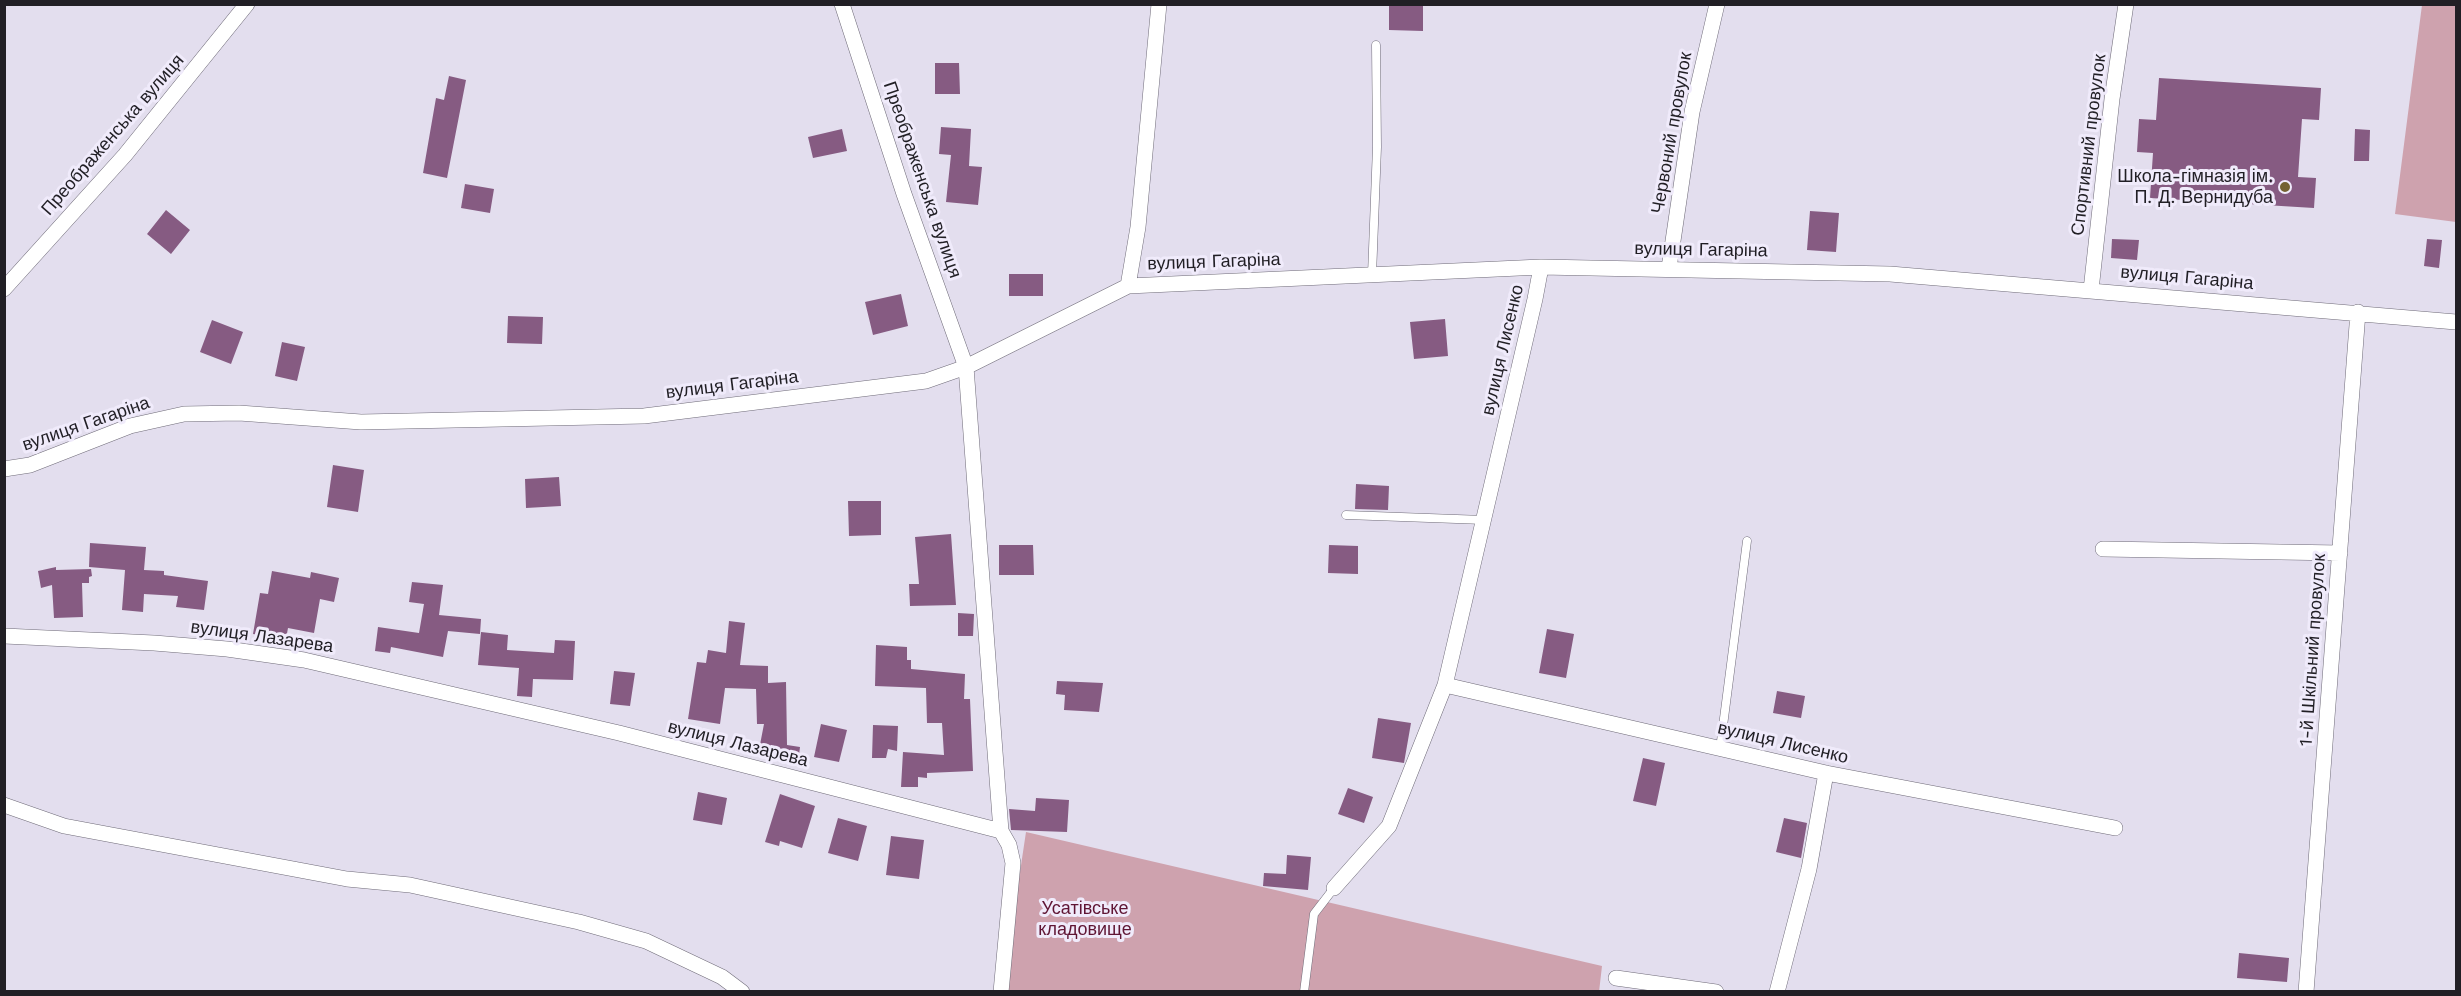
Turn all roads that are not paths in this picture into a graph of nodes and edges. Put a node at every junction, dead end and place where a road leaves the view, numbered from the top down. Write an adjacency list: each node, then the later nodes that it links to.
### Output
1 (247, 4): 11 (street, Преображенська вулиця)
2 (842, 4): 15 (street, Преображенська вулиця)
3 (1159, 4): 10 (street)
4 (1717, 4): 8 (street, Червоний провулок)
5 (2126, 4): 12 (street, Спортивний провулок)
6 (1376, 45): 9 (lane)
7 (1541, 267): 8 (street, вулиця Гагаріна); 9 (street, вулиця Гагаріна); 18 (street, вулиця Лисенко)
8 (1669, 268): 12 (street, вулиця Гагаріна)
9 (1372, 275): 10 (street, вулиця Гагаріна)
10 (1128, 285): 15 (street, вулиця Гагаріна)
11 (4, 289)
12 (2091, 290): 13 (street, вулиця Гагаріна)
13 (2358, 312): 14 (street, вулиця Гагаріна); 21 (street, 1-й Шкільний провулок)
14 (2457, 322)
15 (966, 367): 16 (street, вулиця Гагаріна); 28 (street)
16 (4, 469)
17 (1346, 515): 18 (lane)
18 (1484, 520): 23 (street, вулиця Лисенко)
19 (1747, 542): 24 (lane)
20 (2103, 549): 21 (street)
21 (2340, 553): 36 (street, 1-й Шкільний провулок)
22 (4, 636): 28 (street, вулиця Лазарева)
23 (1445, 686): 24 (street, вулиця Лисенко); 29 (street, вулиця Лисенко)
24 (1720, 749): 25 (street, вулиця Лисенко)
25 (1826, 773): 27 (street, вулиця Лисенко); 35 (street)
26 (4, 805): 31 (street)
27 (2115, 828)
28 (1001, 831): 32 (street)
29 (1334, 888): 33 (lane)
30 (1616, 978): 34 (street)
31 (742, 992)
32 (1001, 992)
33 (1305, 992)
34 (1716, 992)
35 (1777, 992)
36 (2306, 992)

